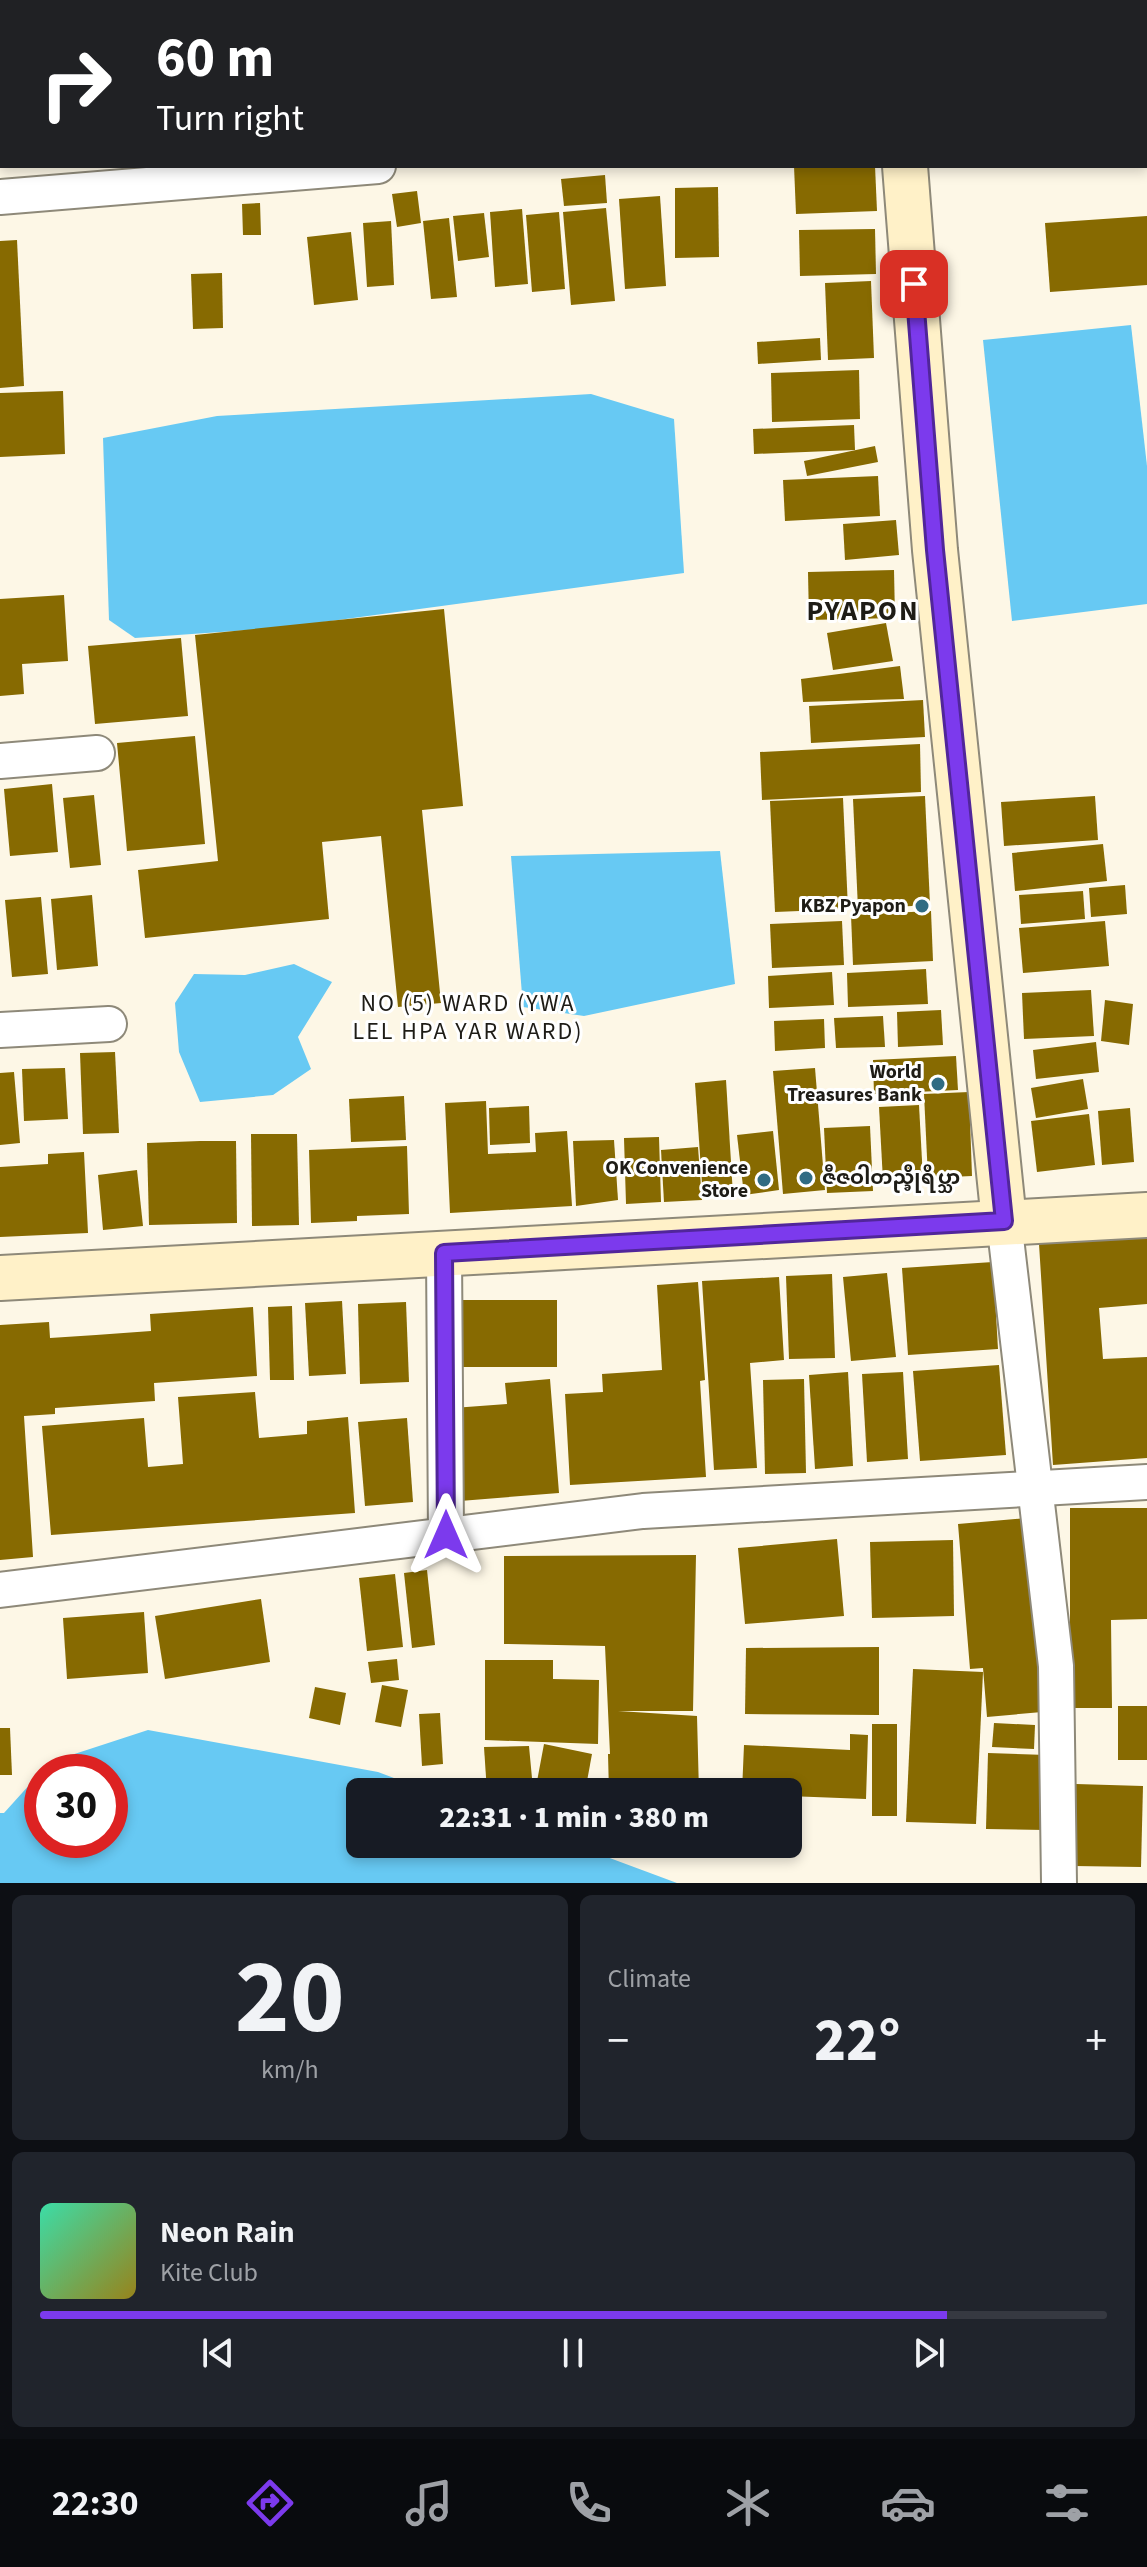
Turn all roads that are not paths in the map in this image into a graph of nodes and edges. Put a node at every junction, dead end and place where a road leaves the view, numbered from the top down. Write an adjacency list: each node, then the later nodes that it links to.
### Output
1 (343, 168): 3 (street)
2 (905, 168): 9 (main road)
3 (0, 197)
4 (97, 753): 5 (street)
5 (0, 761)
6 (109, 1024): 7 (street)
7 (0, 1030)
8 (1147, 1215): 9 (main road)
9 (1004, 1221): 10 (main road); 13 (street)
10 (444, 1253): 11 (main road); 14 (street)
11 (0, 1278)
12 (1147, 1482): 13 (street)
13 (1036, 1487): 14 (street); 16 (street)
14 (446, 1535): 15 (street)
15 (0, 1590)
16 (1059, 1883)

